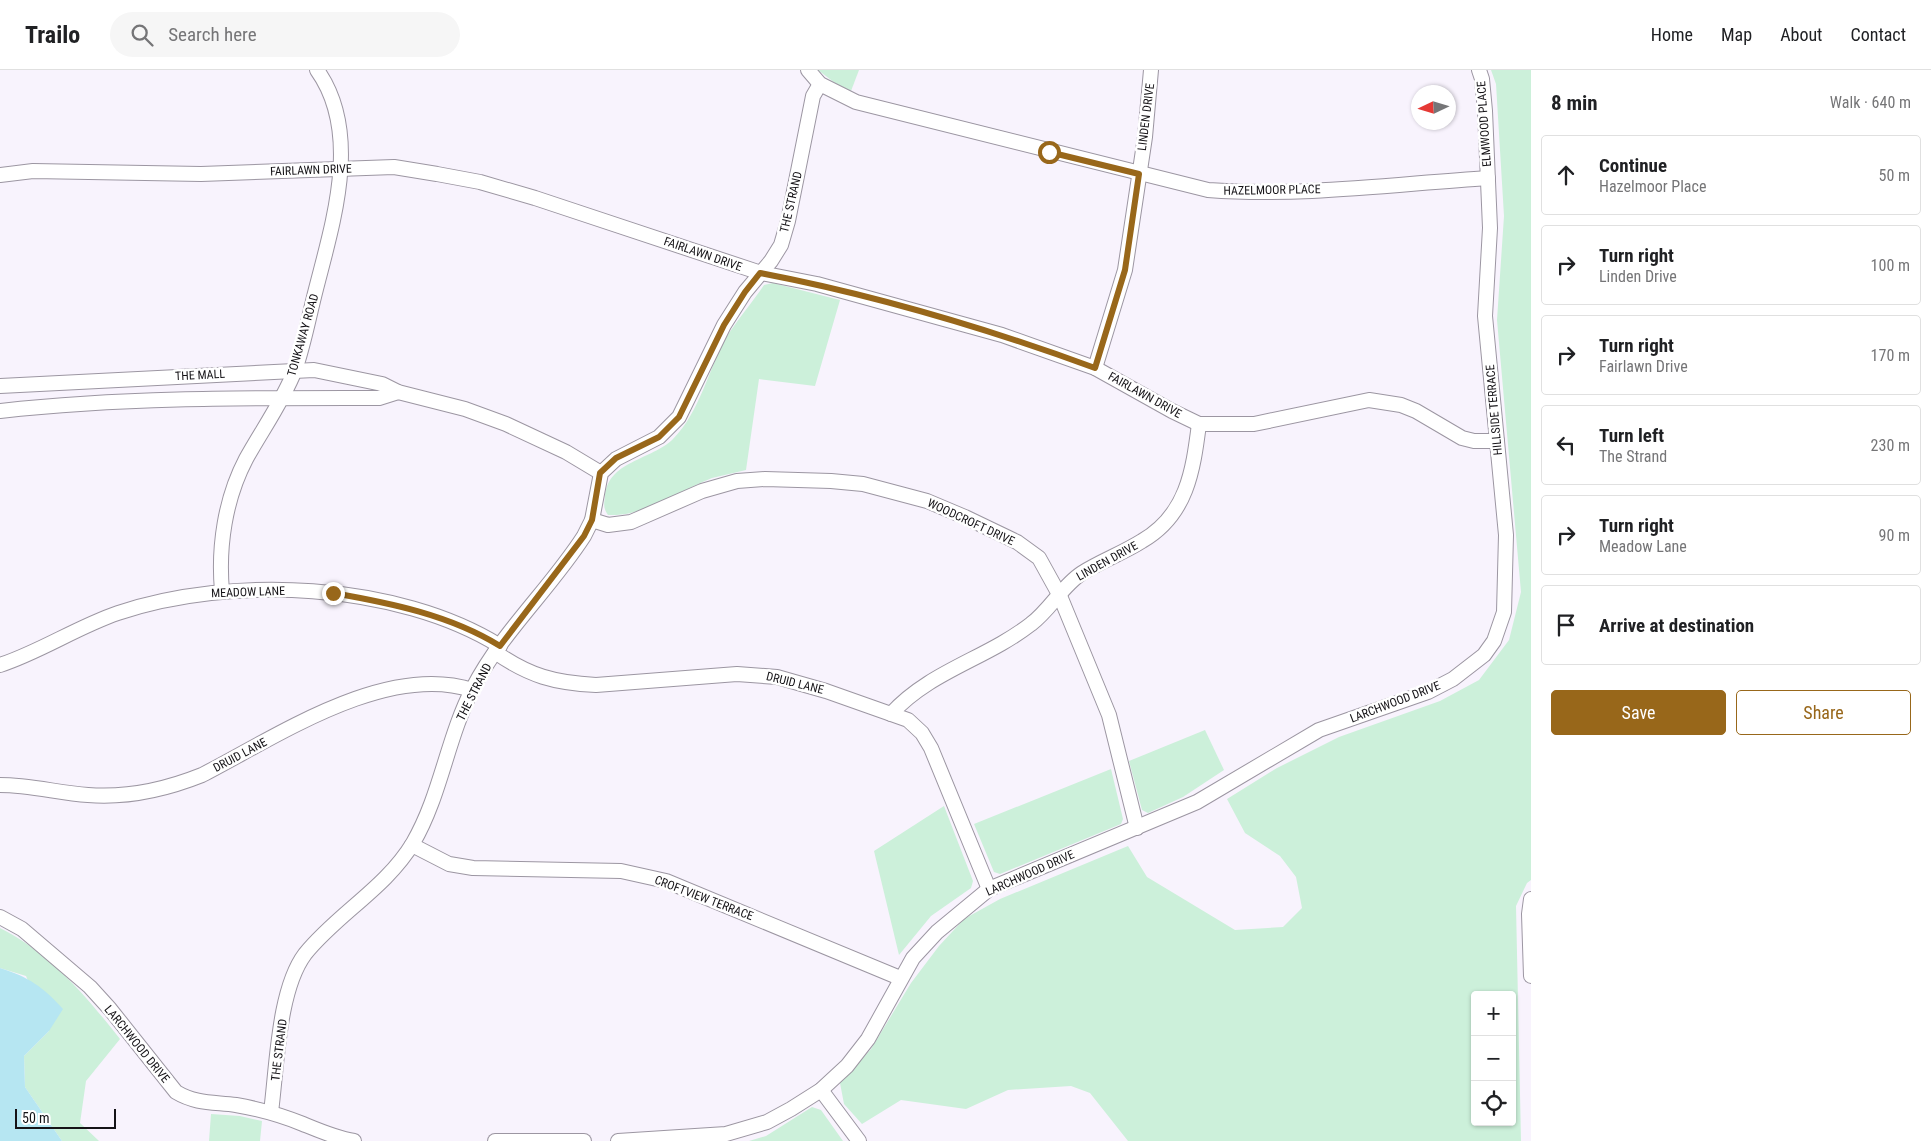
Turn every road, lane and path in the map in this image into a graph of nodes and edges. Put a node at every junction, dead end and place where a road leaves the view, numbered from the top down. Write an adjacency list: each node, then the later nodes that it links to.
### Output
1 (317, 70): 6 (street, TONKAWAY ROAD)
2 (808, 70): 5 (street, HAZELMOOR PLACE)
3 (1152, 70): 7 (street, LINDEN DRIVE)
4 (1479, 70): 9 (street, ELMWOOD PLACE)
5 (820, 84): 7 (street, HAZELMOOR PLACE); 10 (street, THE STRAND)
6 (341, 168): 8 (street, FAIRLAWN DRIVE); 10 (street, FAIRLAWN DRIVE); 12 (street, TONKAWAY ROAD)
7 (1139, 174): 9 (street, HAZELMOOR PLACE); 11 (street, LINDEN DRIVE)
8 (0, 175)
9 (1488, 178): 18 (street, HILLSIDE TERRACE)
10 (760, 273): 11 (street, FAIRLAWN DRIVE); 19 (street, THE STRAND)
11 (1095, 368): 17 (street, FAIRLAWN DRIVE)
12 (295, 370): 13 (street, THE MALL); 14 (street, THE MALL); 15 (street, TONKAWAY ROAD)
13 (0, 386)
14 (398, 392): 15 (street, THE MALL); 19 (street, THE MALL)
15 (280, 398): 16 (street, THE MALL); 21 (street, TONKAWAY ROAD)
16 (0, 411)
17 (1199, 424): 18 (street, FAIRLAWN DRIVE); 22 (street, LINDEN DRIVE)
18 (1497, 441): 23 (street, HILLSIDE TERRACE)
19 (600, 473): 20 (street, THE STRAND)
20 (592, 520): 22 (street, WOODCROFT DRIVE); 24 (street, THE STRAND)
21 (222, 591): 24 (street, MEADOW LANE); 25 (street, MEADOW LANE)
22 (1060, 596): 27 (street, LINDEN DRIVE); 29 (street, WOODCROFT DRIVE)
23 (1494, 641): 29 (street, LARCHWOOD DRIVE)
24 (498, 649): 26 (street, THE STRAND); 27 (street, DRUID LANE)
25 (0, 665)
26 (472, 690): 28 (street, DRUID LANE); 30 (street, THE STRAND)
27 (891, 714): 31 (street, DRUID LANE)
28 (0, 785)
29 (1136, 828): 31 (street, LARCHWOOD DRIVE)
30 (412, 846): 35 (street, CROFTVIEW TERRACE); 37 (street, THE STRAND)
31 (989, 889): 35 (street, LARCHWOOD DRIVE)
32 (1531, 899): 34 (street)
33 (0, 917): 37 (street, LARCHWOOD DRIVE)
34 (1531, 976)
35 (900, 978): 36 (street, LARCHWOOD DRIVE)
36 (821, 1090): 41 (street, LARCHWOOD DRIVE); 42 (street)
37 (271, 1112): 38 (street, LARCHWOOD DRIVE)
38 (354, 1141)
39 (496, 1141): 40 (street)
40 (584, 1141)
41 (618, 1141)
42 (859, 1141)

